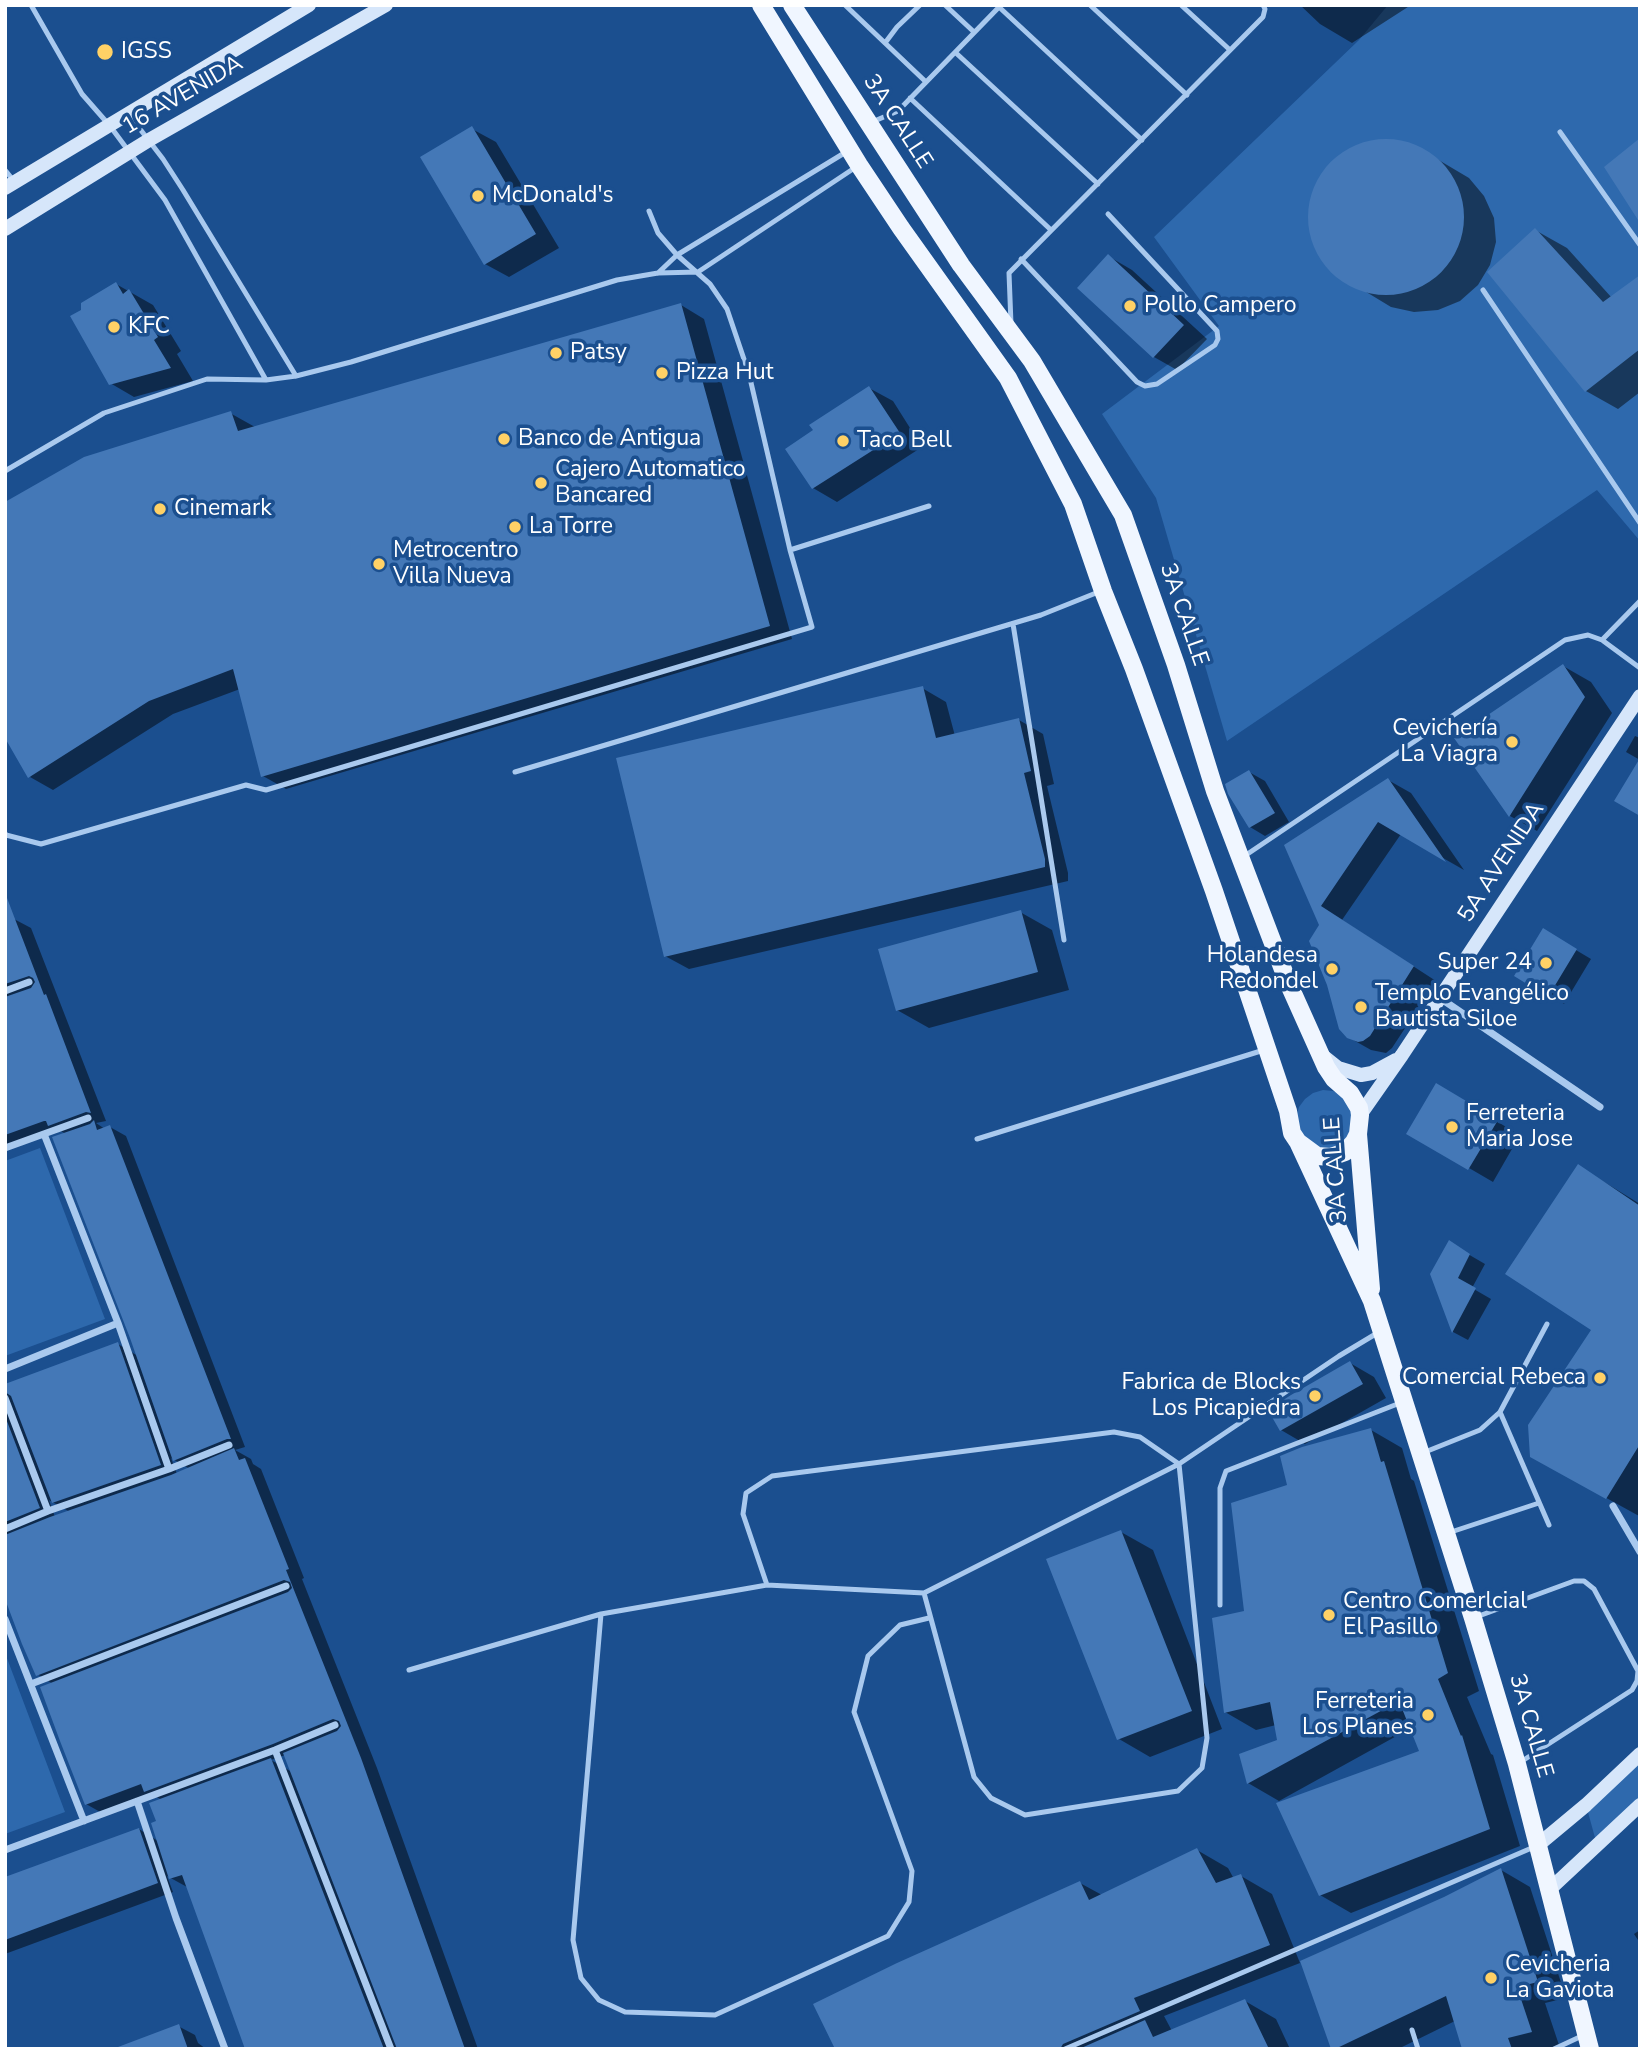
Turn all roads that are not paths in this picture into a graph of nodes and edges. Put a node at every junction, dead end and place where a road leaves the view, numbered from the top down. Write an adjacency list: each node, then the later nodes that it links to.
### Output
1 (31, 5): 22 (lane)
2 (309, 5): 20 (main road, 16 AVENIDA)
3 (386, 5): 24 (main road, 16 AVENIDA)
4 (761, 5): 27 (main road, 3A CALLE)
5 (845, 5): 14 (lane)
6 (920, 5): 14 (lane)
7 (945, 5): 13 (lane)
8 (1090, 5): 18 (lane)
9 (1181, 5): 15 (lane)
10 (1263, 5): 15 (lane)
11 (1000, 6): 13 (lane); 25 (lane)
12 (796, 7): 21 (main road, 3A CALLE)
13 (974, 32): 16 (lane)
14 (886, 43): 17 (lane)
15 (1230, 50): 18 (lane)
16 (956, 53): 17 (lane); 29 (lane)
17 (926, 82): 19 (lane)
18 (1187, 95): 25 (lane)
19 (910, 98): 21 (lane); 34 (lane)
20 (128, 115): 22 (main road, 16 AVENIDA); 24 (lane)
21 (869, 123): 41 (main road, 3A CALLE)
22 (110, 126): 26 (lane); 30 (main road, 16 AVENIDA)
23 (1560, 132): 35 (lane)
24 (149, 140): 26 (main road, 16 AVENIDA); 42 (lane)
25 (1142, 140): 29 (lane)
26 (129, 153): 33 (main road, 16 AVENIDA); 43 (lane)
27 (855, 157): 36 (lane); 39 (lane); 48 (main road, 3A CALLE)
28 (5, 170): 30 (lane)
29 (1098, 184): 34 (lane)
30 (10, 186)
31 (649, 211): 36 (lane)
32 (1108, 214): 37 (lane)
33 (5, 229)
34 (1051, 230): 37 (lane)
35 (1640, 245)
36 (677, 256): 38 (lane); 39 (lane)
37 (1021, 259): 41 (lane)
38 (657, 272): 39 (lane); 42 (lane)
39 (698, 272): 47 (lane)
40 (1483, 290): 46 (lane)
41 (1012, 334): 56 (main road, 3A CALLE)
42 (296, 376): 43 (lane)
43 (266, 380): 44 (lane)
44 (5, 471)
45 (929, 506): 47 (lane)
46 (1640, 523)
47 (790, 550): 55 (lane)
48 (1103, 590): 50 (lane); 62 (main road, 3A CALLE)
49 (1640, 601): 51 (lane)
50 (1013, 624): 54 (lane); 57 (lane)
51 (1602, 640): 52 (lane); 56 (lane)
52 (1640, 668)
53 (1640, 696): 60 (main road, 5A AVENIDA)
54 (516, 772)
55 (5, 833)
56 (1241, 859): 61 (main road, 3A CALLE)
57 (1064, 940)
58 (29, 982): 59 (street)
59 (5, 991)
60 (1440, 998): 63 (main road, 5A AVENIDA); 64 (street)
61 (1316, 1047): 63 (main road, 5A AVENIDA); 65 (main road, 3A CALLE)
62 (1267, 1049): 69 (lane); 70 (main road, 3A CALLE)
63 (1402, 1055): 65 (main road, 5A AVENIDA)
64 (1600, 1107)
65 (1360, 1115): 68 (main road, 3A CALLE)
66 (88, 1118): 67 (street)
67 (44, 1134): 71 (street); 73 (street)
68 (1358, 1134): 70 (main road); 72 (main road, 3A CALLE)
69 (977, 1139)
70 (1298, 1142): 72 (main road, 3A CALLE)
71 (5, 1148)
72 (1372, 1301): 75 (main road, 3A CALLE)
73 (118, 1323): 76 (street); 83 (street)
74 (1547, 1324): 79 (lane)
75 (1381, 1330): 78 (main road, 3A CALLE); 82 (lane)
76 (5, 1369)
77 (5, 1398): 86 (street)
78 (1403, 1402): 81 (main road, 3A CALLE); 94 (lane)
79 (1500, 1412): 81 (lane); 84 (lane)
80 (229, 1444): 83 (street)
81 (1421, 1454): 89 (main road, 3A CALLE)
82 (1179, 1464): 91 (lane); 93 (lane); 96 (lane)
83 (169, 1469): 86 (street)
84 (1539, 1503): 87 (lane); 89 (lane)
85 (1613, 1506): 90 (street)
86 (48, 1511): 88 (street)
87 (1549, 1525)
88 (5, 1529)
89 (1445, 1534): 97 (main road, 3A CALLE)
90 (1640, 1552)
91 (767, 1585): 93 (lane); 95 (lane)
92 (286, 1587): 101 (street)
93 (924, 1593): 96 (lane)
94 (1220, 1605)
95 (601, 1614): 96 (lane); 99 (lane)
96 (929, 1618)
97 (1474, 1618): 100 (lane); 105 (main road, 3A CALLE)
98 (5, 1619): 101 (street)
99 (409, 1670)
100 (1639, 1681): 105 (lane)
101 (32, 1684): 108 (street)
102 (335, 1725): 103 (street)
103 (275, 1750): 106 (street); 115 (street)
104 (1640, 1754): 109 (main road)
105 (1517, 1764): 109 (main road, 3A CALLE)
106 (137, 1801): 108 (street); 114 (street)
107 (1640, 1805): 111 (main road)
108 (84, 1821): 110 (street)
109 (1538, 1845): 111 (main road, 3A CALLE); 116 (lane)
110 (5, 1850)
111 (1549, 1889): 113 (main road, 3A CALLE)
112 (1412, 2030): 117 (lane)
113 (1589, 2041): 118 (lane)
114 (225, 2049)
115 (391, 2049)
116 (1065, 2049)
117 (1418, 2049)
118 (1554, 2049)

